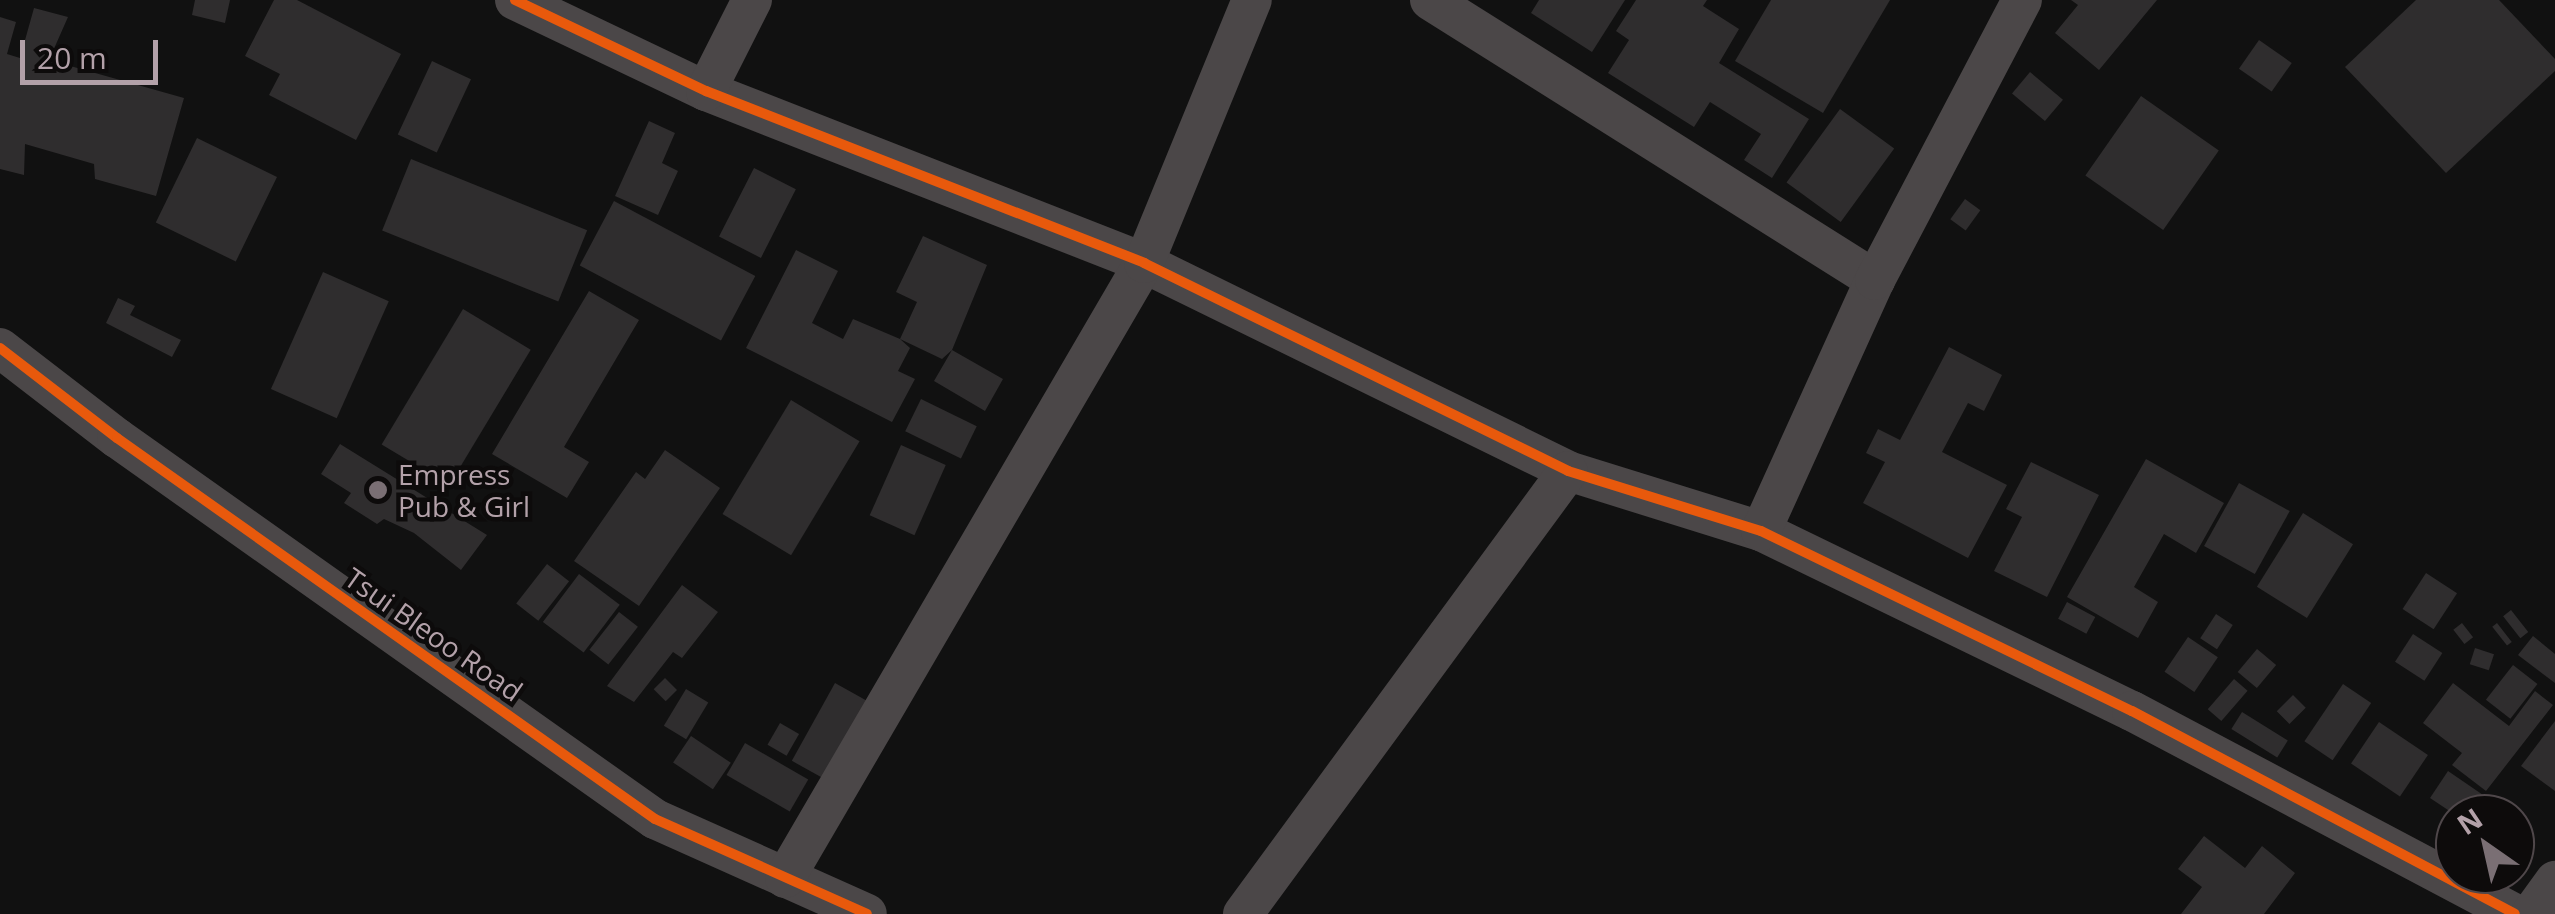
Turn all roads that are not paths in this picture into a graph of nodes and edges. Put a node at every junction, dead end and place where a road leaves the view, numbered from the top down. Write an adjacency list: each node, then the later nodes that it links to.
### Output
1 (515, 0): 6 (street)
2 (752, 0): 6 (street)
3 (1252, 0): 7 (street)
4 (1430, 0): 8 (street)
5 (2022, 0): 8 (street)
6 (706, 91): 7 (street)
7 (1144, 263): 10 (street); 12 (street)
8 (1875, 280): 11 (street)
9 (0, 348): 12 (street, Tsui Bleoo Road)
10 (1568, 471): 11 (street); 15 (street)
11 (1761, 531): 16 (street)
12 (785, 878): 14 (street, Tsui Bleoo Road)
13 (2555, 881): 17 (street)
14 (868, 914)
15 (1242, 914)
16 (2515, 914)
17 (2531, 914)

